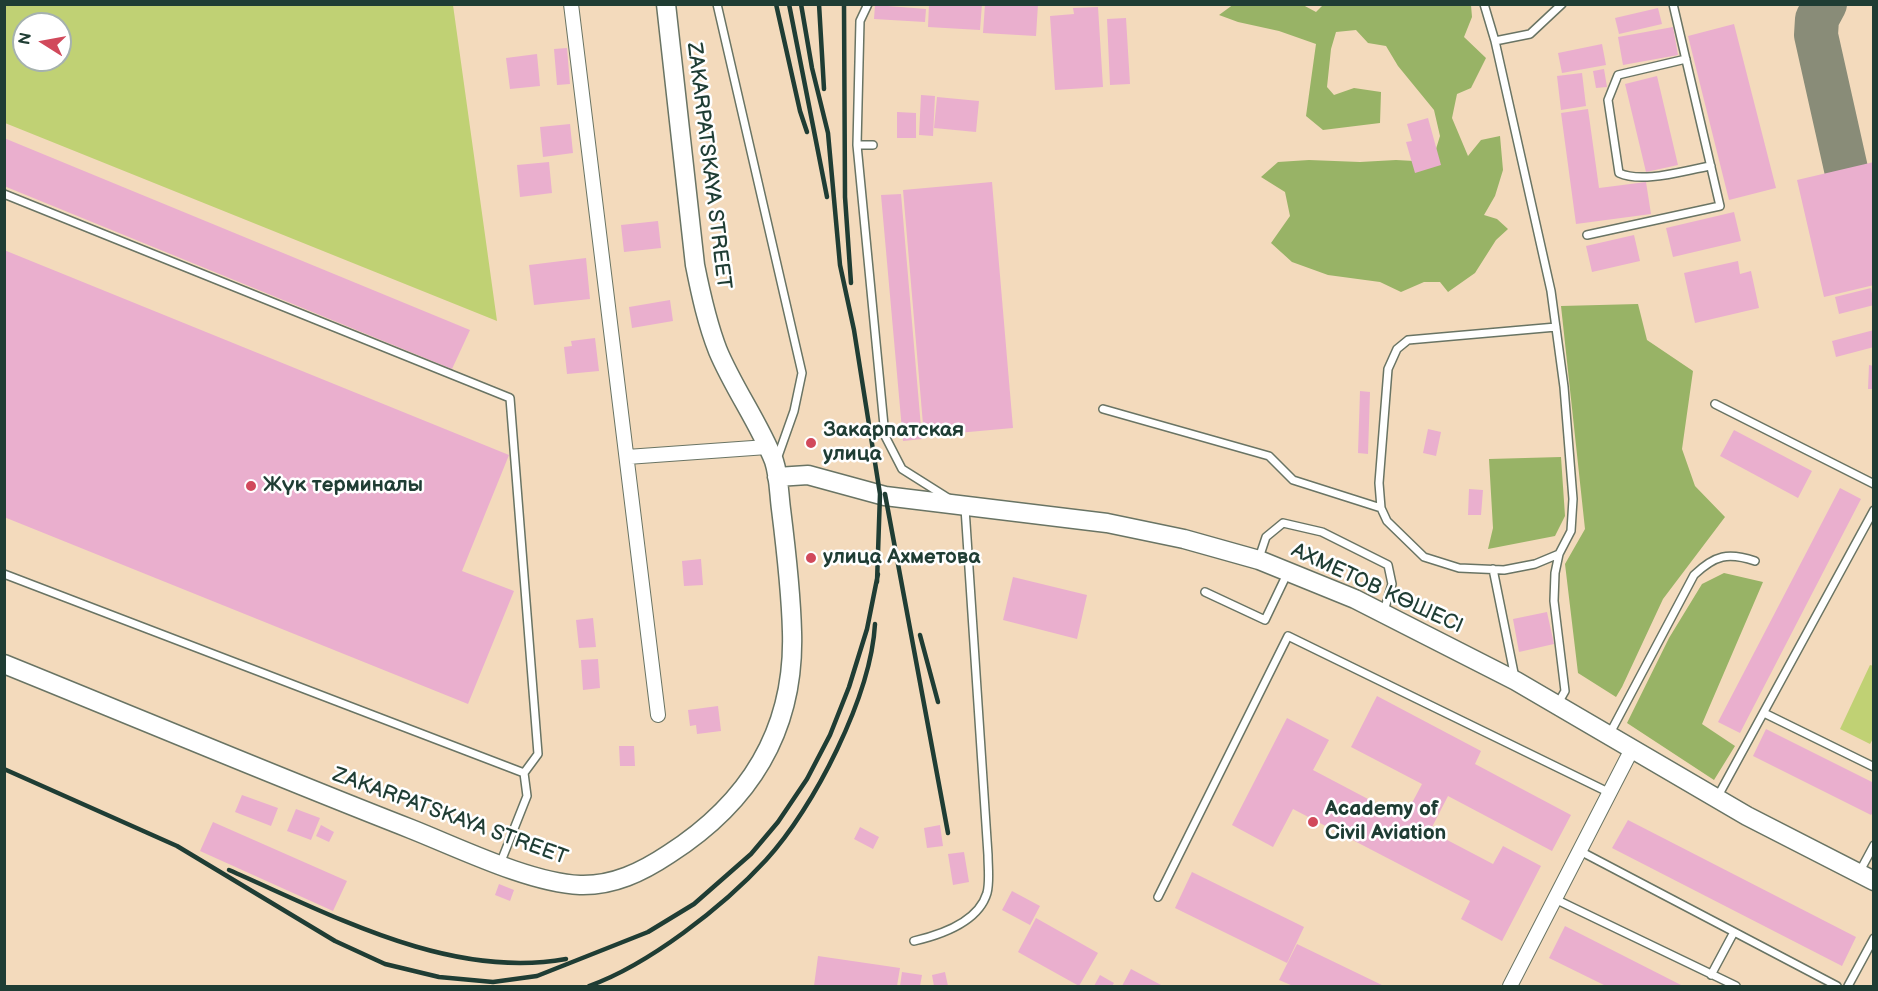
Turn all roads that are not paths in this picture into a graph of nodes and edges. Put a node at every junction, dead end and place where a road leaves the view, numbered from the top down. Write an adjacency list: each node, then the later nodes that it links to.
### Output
1 (571, 4): 19 (street)
2 (666, 4): 18 (street, ZAKARPATSKAYA STREET)
3 (717, 4): 20 (lane)
4 (868, 4): 10 (lane)
5 (1484, 4): 8 (lane)
6 (1562, 4): 8 (lane)
7 (1673, 4): 9 (lane)
8 (1495, 41): 15 (lane)
9 (1686, 59): 12 (lane); 12 (lane)
10 (857, 145): 11 (lane); 22 (lane)
11 (873, 146)
12 (1711, 166): 14 (lane)
13 (4, 194): 41 (lane)
14 (1587, 235)
15 (1556, 327): 23 (lane); 25 (lane)
16 (1715, 404): 21 (lane)
17 (1103, 409): 23 (lane)
18 (767, 447): 19 (street); 20 (street, ZAKARPATSKAYA STREET)
19 (627, 457): 37 (street)
20 (776, 471): 22 (street, АХМЕТОВ КӨШЕСІ); 46 (street, ZAKARPATSKAYA STREET)
21 (1874, 484)
22 (961, 505): 26 (street, АХМЕТОВ КӨШЕСІ); 52 (lane)
23 (1381, 508): 28 (lane)
24 (1874, 510): 36 (lane)
25 (1559, 554): 28 (lane); 35 (lane)
26 (1259, 560): 29 (street, АХМЕТОВ КӨШЕСІ); 32 (lane)
27 (1755, 561): 38 (lane)
28 (1493, 569): 34 (lane)
29 (1288, 572): 31 (lane); 32 (street, АХМЕТОВ КӨШЕСІ)
30 (4, 574): 41 (lane)
31 (1205, 592)
32 (1384, 614): 34 (street, АХМЕТОВ КӨШЕСІ)
33 (4, 664): 46 (street, ZAKARPATSKAYA STREET)
34 (1516, 681): 35 (street, АХМЕТОВ КӨШЕСІ)
35 (1557, 706): 38 (street, АХМЕТОВ КӨШЕСІ)
36 (1764, 713): 40 (lane); 43 (lane)
37 (658, 715)
38 (1609, 735): 39 (street, АХМЕТОВ КӨШЕСІ)
39 (1632, 749): 42 (street); 43 (street, АХМЕТОВ КӨШЕСІ)
40 (1874, 767)
41 (524, 773): 46 (lane)
42 (1610, 793): 45 (street); 48 (lane)
43 (1717, 799): 47 (street, АХМЕТОВ КӨШЕСІ)
44 (1874, 845): 47 (lane)
45 (1580, 851): 49 (street); 50 (lane)
46 (500, 864)
47 (1866, 877)
48 (1158, 897)
49 (1555, 899): 53 (lane); 54 (street)
50 (1734, 932): 53 (lane); 56 (lane)
51 (1874, 938): 57 (lane)
52 (914, 941)
53 (1711, 975): 55 (lane)
54 (1510, 987)
55 (1736, 987)
56 (1837, 987)
57 (1848, 987)

